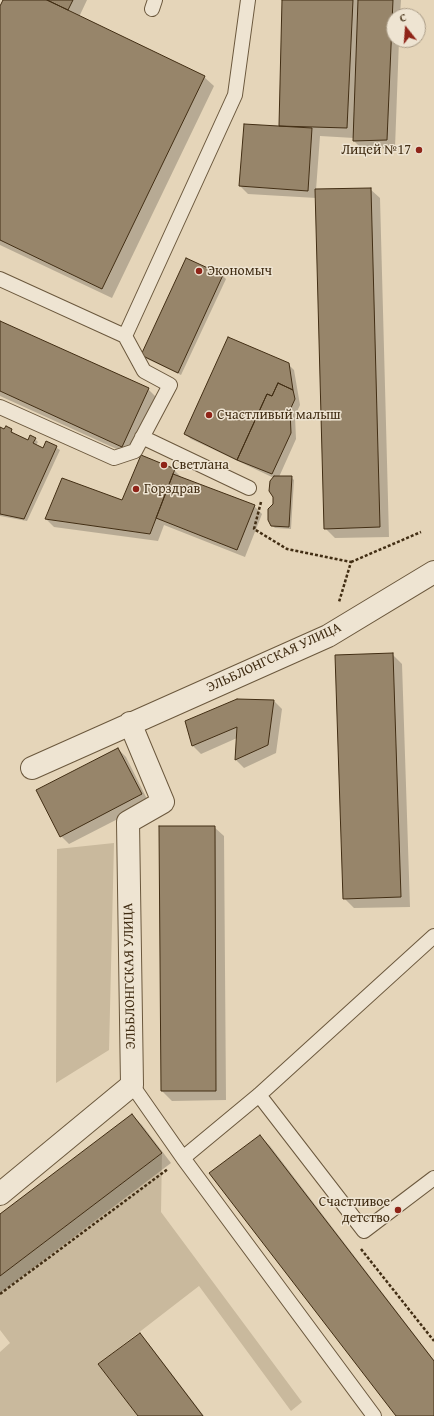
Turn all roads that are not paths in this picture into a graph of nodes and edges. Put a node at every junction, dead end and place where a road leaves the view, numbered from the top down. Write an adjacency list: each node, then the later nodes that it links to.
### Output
1 (248, 0): 3 (lane)
2 (0, 279): 3 (lane)
3 (125, 336): 5 (lane)
4 (0, 407): 5 (lane)
5 (142, 437): 6 (lane)
6 (249, 488)
7 (434, 572): 8 (street, ЭЛЬБЛОНГСКАЯ УЛИЦА)
8 (130, 723): 9 (street, ЭЛЬБЛОНГСКАЯ УЛИЦА); 11 (street, ЭЛЬБЛОНГСКАЯ УЛИЦА)
9 (32, 768)
10 (434, 936): 12 (lane)
11 (132, 1085): 13 (lane); 15 (street)
12 (259, 1095): 13 (lane); 14 (lane)
13 (183, 1158): 16 (lane)
14 (434, 1178)
15 (0, 1194)
16 (374, 1416)

